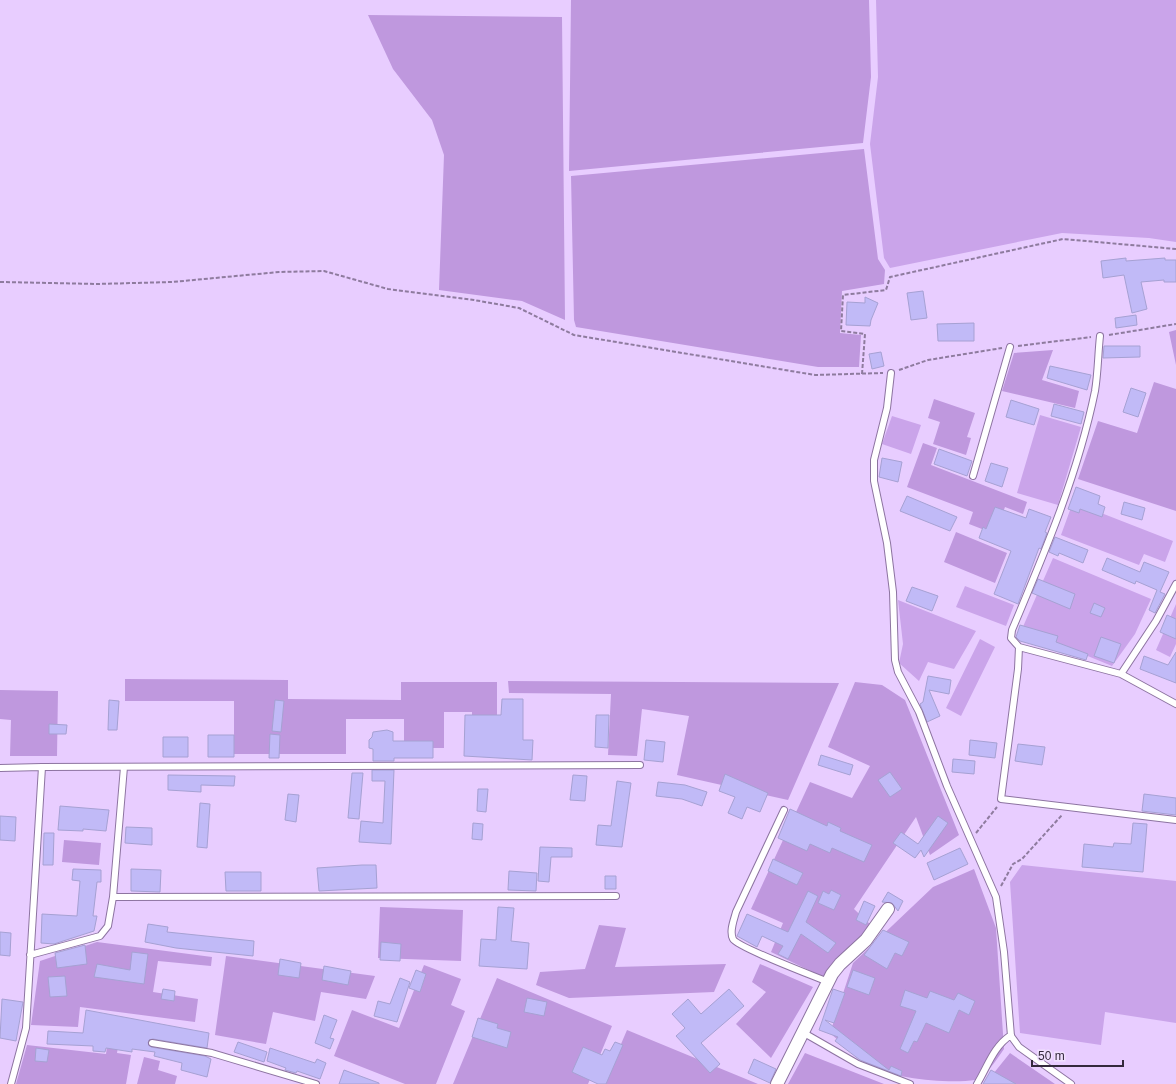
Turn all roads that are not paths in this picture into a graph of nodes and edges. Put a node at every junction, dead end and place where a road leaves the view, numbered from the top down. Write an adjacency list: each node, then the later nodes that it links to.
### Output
1 (1100, 336): 6 (lane)
2 (1010, 347): 4 (lane)
3 (891, 373): 21 (lane)
4 (973, 476)
5 (1176, 584): 7 (lane)
6 (1019, 647): 7 (lane); 14 (lane)
7 (1121, 674): 8 (lane)
8 (1176, 704)
9 (640, 765): 11 (lane)
10 (42, 767): 11 (lane); 12 (lane); 18 (lane)
11 (124, 767): 16 (lane)
12 (0, 768)
13 (784, 810): 19 (lane)
14 (1176, 820)
15 (616, 896): 16 (lane)
16 (114, 897): 18 (lane)
17 (888, 909): 19 (street)
18 (30, 955): 23 (lane)
19 (828, 982): 20 (street)
20 (804, 1033): 25 (street); 26 (lane)
21 (1011, 1035): 27 (lane); 28 (lane)
22 (152, 1043): 24 (lane)
23 (11, 1084)
24 (316, 1084)
25 (777, 1084)
26 (910, 1084)
27 (977, 1084)
28 (1071, 1084)

